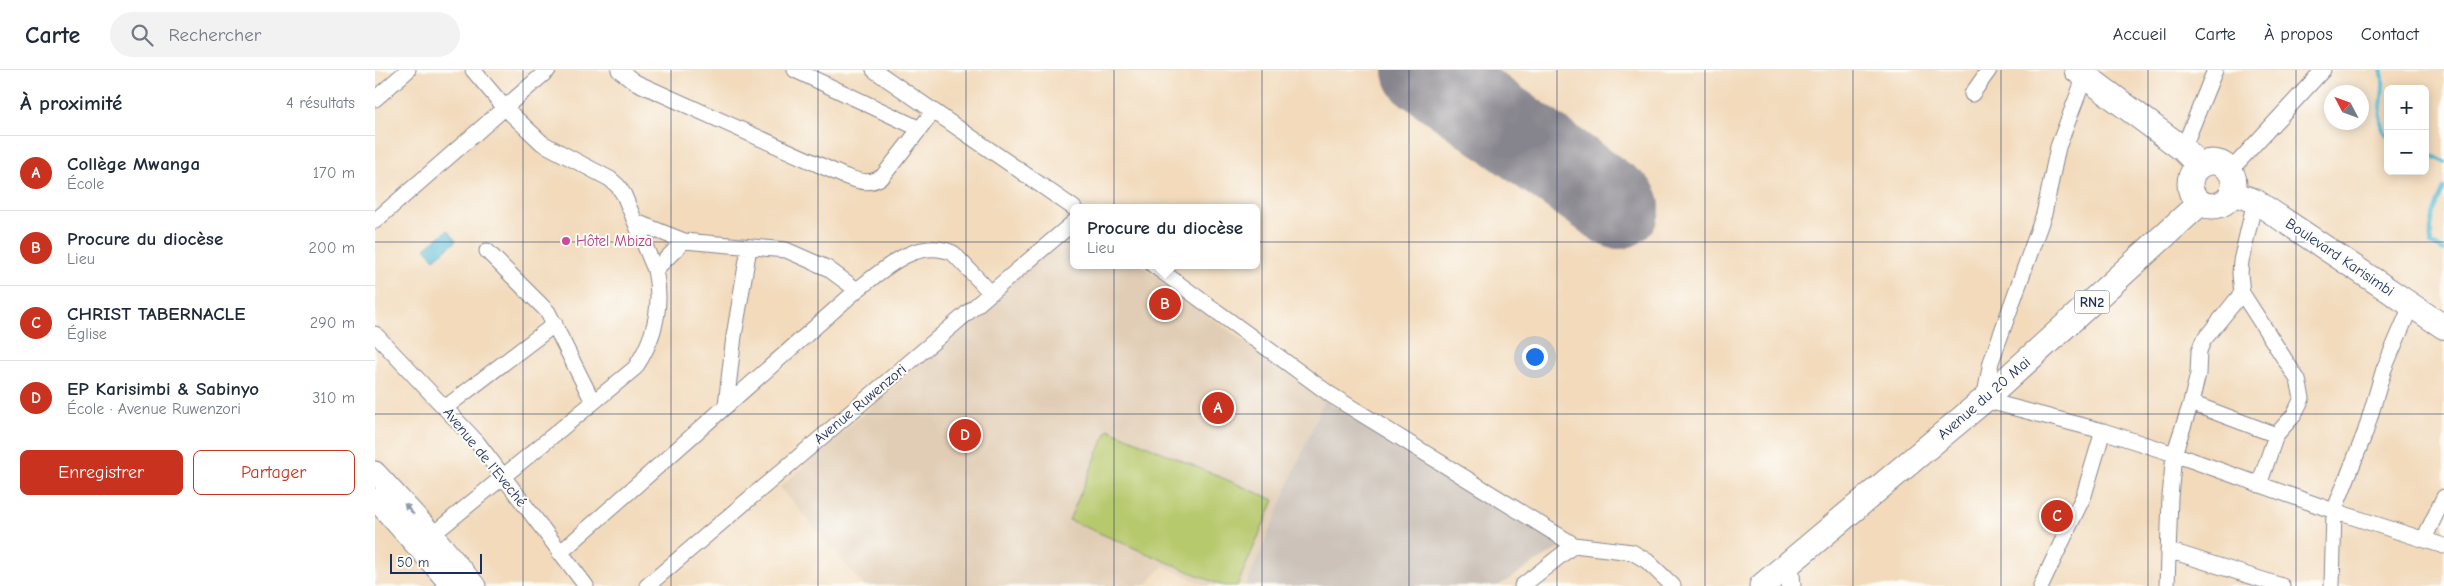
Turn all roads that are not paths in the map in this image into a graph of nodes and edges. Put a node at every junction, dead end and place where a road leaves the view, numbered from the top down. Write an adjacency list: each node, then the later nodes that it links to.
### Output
1 (408, 70): 12 (street)
2 (473, 70): 13 (street)
3 (548, 70): 13 (street)
4 (619, 70): 15 (street)
5 (795, 70): 15 (street)
6 (874, 70): 14 (street)
7 (1989, 70): 11 (street)
8 (2215, 70): 16 (street)
9 (2318, 72): 17 (street)
10 (2081, 73): 16 (highway); 35 (street)
11 (1972, 94)
12 (375, 99)
13 (505, 108): 20 (street); 21 (street)
14 (933, 112): 15 (street); 19 (street)
15 (920, 129)
16 (2190, 158): 17 (highway); 18 (highway)
17 (2239, 188): 18 (highway); 30 (street); 31 (main road, Boulevard Karisimbi)
18 (2200, 203): 35 (highway, Avenue du 20 Mai / RN2)
19 (1070, 205)
20 (375, 221)
21 (636, 222): 23 (street); 27 (street)
22 (1070, 225): 29 (street, Avenue Ruwenzori)
23 (684, 241): 24 (street); 27 (street)
24 (749, 248): 28 (street); 38 (street)
25 (487, 251): 32 (street)
26 (1158, 269): 51 (street)
27 (655, 270): 36 (street)
28 (857, 290): 29 (street); 38 (street)
29 (991, 293): 59 (street, Avenue Ruwenzori)
30 (2242, 293): 37 (street); 41 (street)
31 (2411, 306): 33 (main road, Boulevard Karisimbi); 48 (street)
32 (555, 324): 36 (street); 39 (street)
33 (2444, 327)
34 (375, 334): 39 (street, Avenue de l'Eveché)
35 (1984, 400): 40 (street); 55 (highway, Avenue du 20 Mai / RN2)
36 (593, 402): 44 (street)
37 (2191, 403): 41 (street); 42 (street)
38 (726, 405): 54 (street)
39 (446, 408): 44 (street, Avenue de l'Eveché)
40 (2103, 432): 42 (street); 63 (street)
41 (2276, 435): 45 (street)
42 (2174, 454): 45 (street); 53 (street)
43 (375, 472): 50 (main road, one-way to 43)
44 (502, 477): 50 (street); 54 (street, Avenue de l'Eveché)
45 (2259, 485): 48 (street)
46 (2444, 497): 49 (street)
47 (375, 499): 50 (main road)
48 (2334, 511): 49 (street); 66 (street)
49 (2425, 539): 52 (street)
50 (426, 540): 56 (main road); 57 (main road)
51 (1574, 545): 60 (street); 61 (street)
52 (2444, 546)
53 (2168, 550): 64 (street); 65 (street)
54 (560, 553): 58 (street, Avenue de l'Eveché)
55 (1790, 574): 62 (highway, Avenue du 20 Mai / RN2)
56 (452, 586)
57 (475, 586)
58 (587, 586)
59 (647, 586)
60 (1522, 586)
61 (1673, 586)
62 (1762, 586)
63 (2041, 586)
64 (2167, 586)
65 (2282, 586)
66 (2332, 586)

